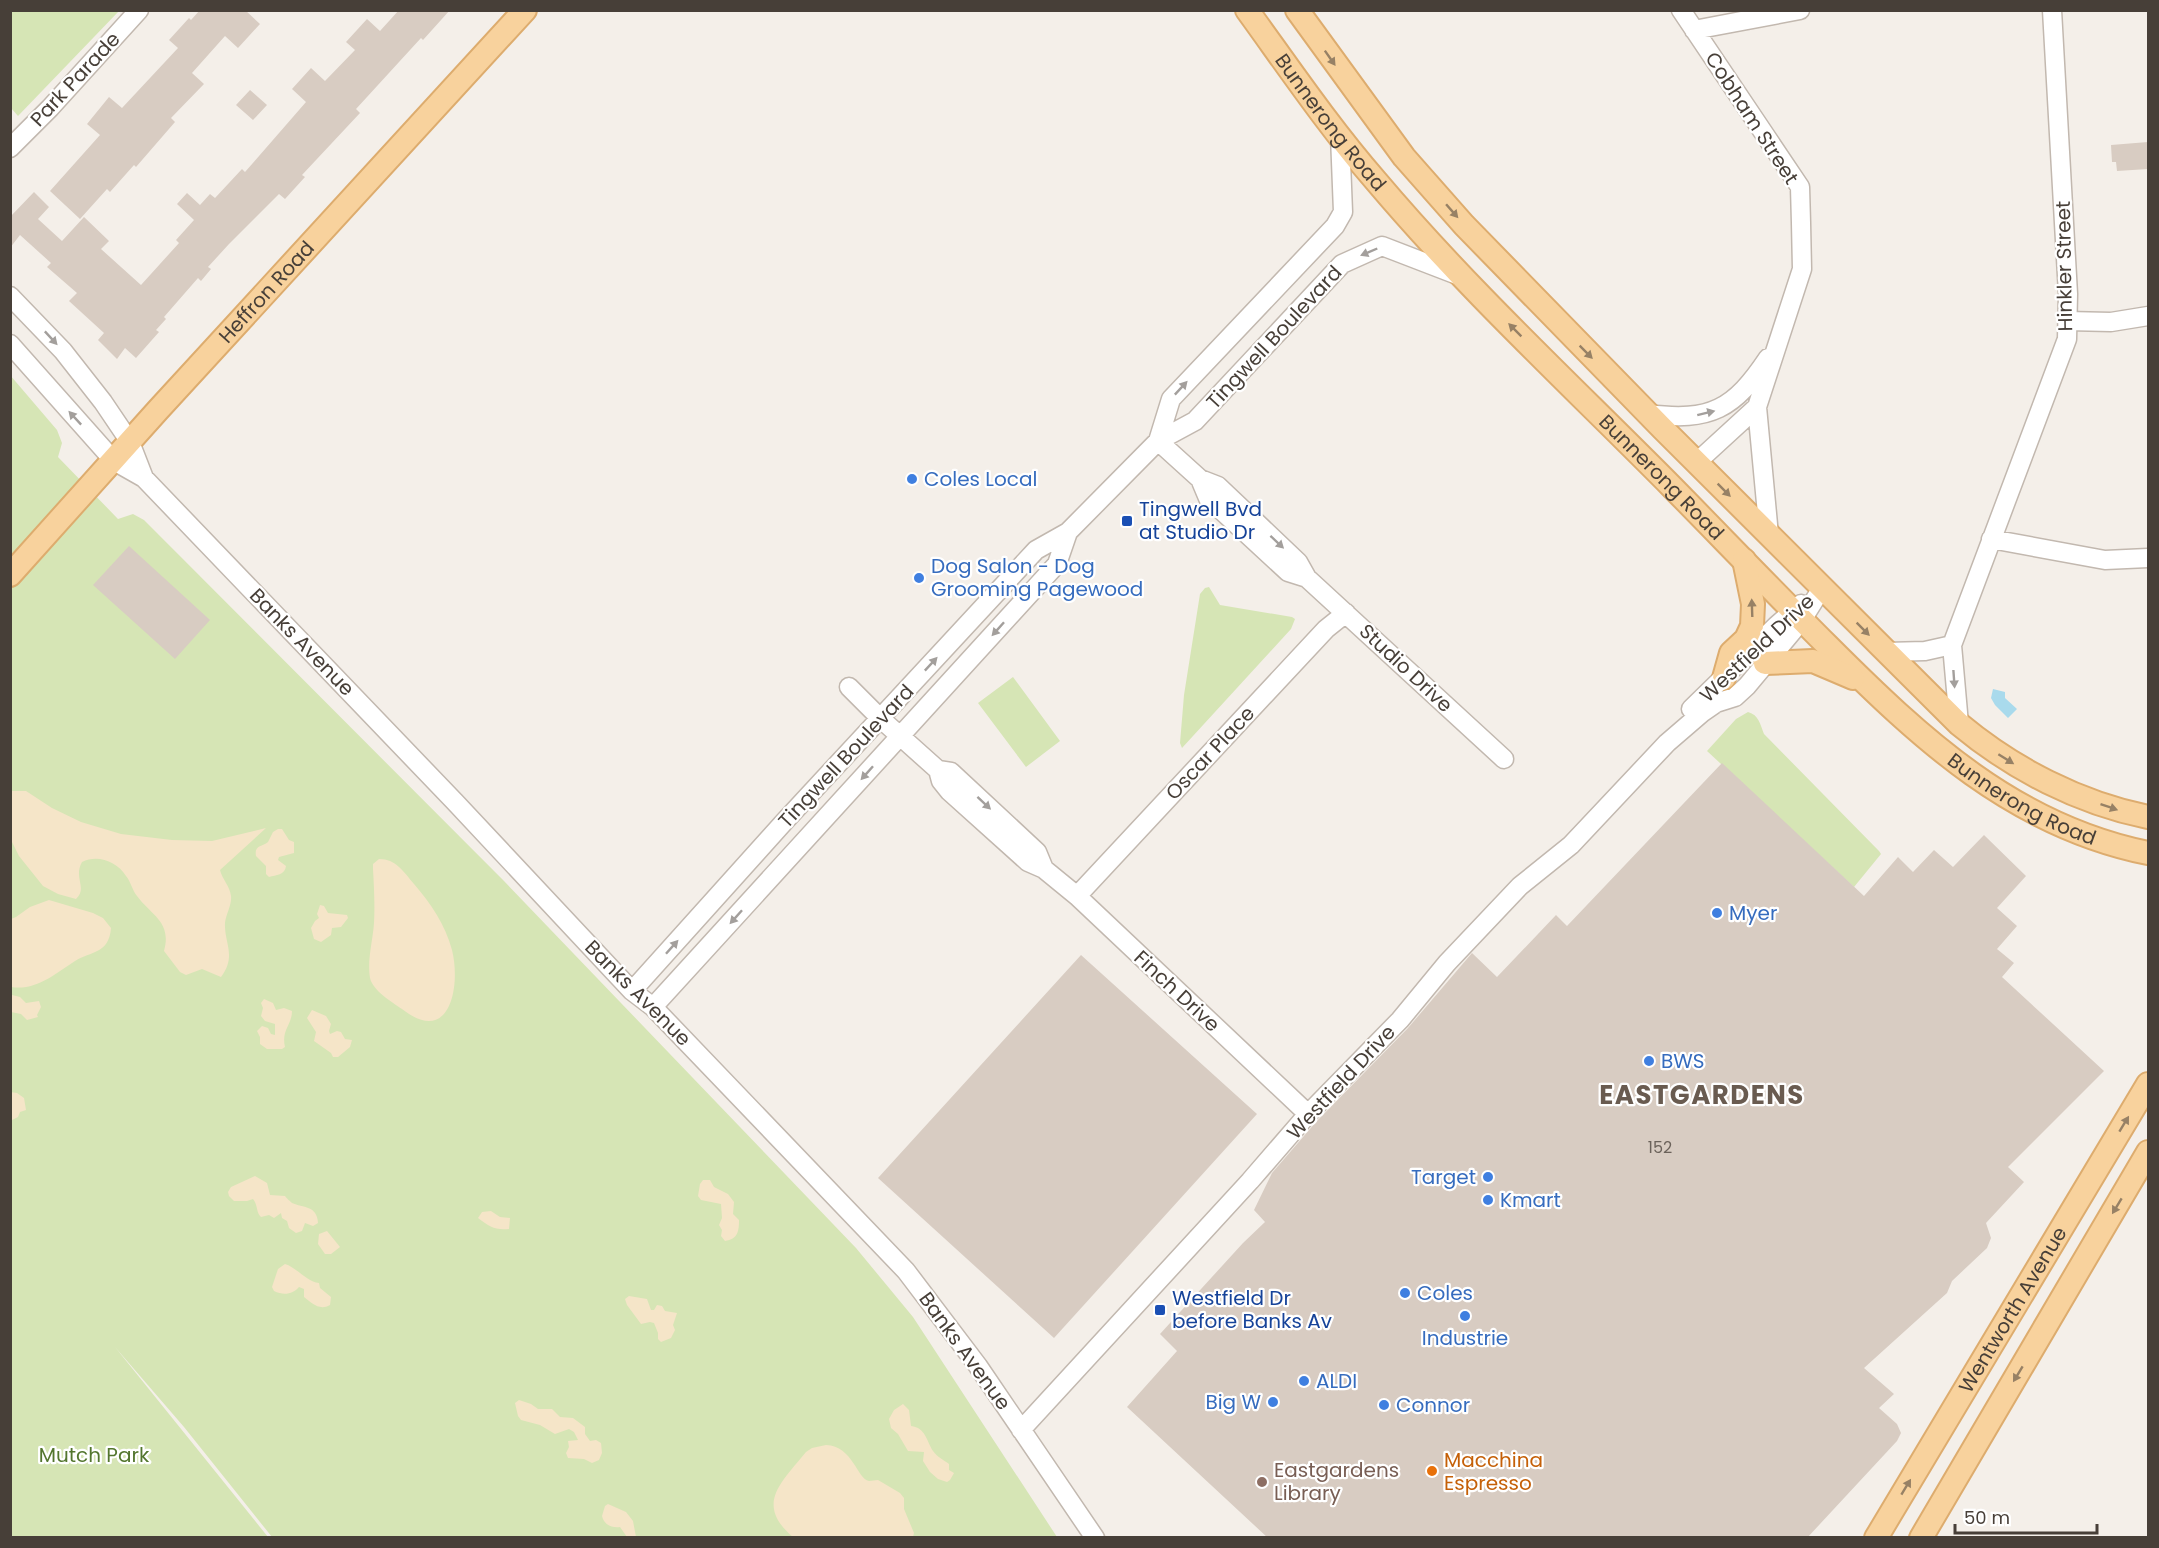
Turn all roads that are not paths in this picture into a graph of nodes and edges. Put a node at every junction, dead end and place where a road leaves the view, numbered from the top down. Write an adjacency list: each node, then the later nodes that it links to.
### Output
1 (139, 10): 10 (street, Park Parade)
2 (1247, 10): 9 (main road, Bunnerong Road)
3 (1297, 10): 18 (main road, Bunnerong Road, one-way to 18)
4 (1681, 10): 8 (street, Cobham Street)
5 (1800, 10): 8 (street)
6 (2052, 10): 14 (street, Hinkler Street)
7 (520, 12): 20 (main road, Heffron Road)
8 (1694, 30): 15 (street, Cobham Street)
9 (1340, 136): 11 (main road, Bunnerong Road); 19 (street, Tingwell Boulevard, one-way to 9)
10 (10, 148)
11 (1463, 277): 19 (street, Tingwell Boulevard, one-way to 19); 28 (main road, Bunnerong Road, one-way to 11)
12 (10, 296): 20 (street, Banks Avenue, one-way to 20)
13 (2148, 316): 14 (street)
14 (2067, 321): 26 (street, Hinkler Street)
15 (1780, 338): 17 (street, Cobham Street); 18 (street, Cobham Street, one-way to 15)
16 (10, 344): 21 (street, Banks Avenue, one-way to 16)
17 (1757, 407): 22 (street, Cobham Street); 25 (street, Cobham Street)
18 (1648, 414): 22 (main road, Bunnerong Road)
19 (1158, 441): 24 (street, Tingwell Boulevard); 31 (street, Studio Drive)
20 (130, 442): 21 (main road, Heffron Road); 23 (street, Banks Avenue)
21 (114, 461): 23 (street, Banks Avenue); 29 (main road, Heffron Road)
22 (1697, 462): 25 (main road, Bunnerong Road, one-way to 25)
23 (144, 478): 47 (street, Banks Avenue)
24 (1068, 532): 39 (street, Tingwell Boulevard, one-way to 24); 41 (street, Tingwell Boulevard, one-way to 41)
25 (1769, 535): 30 (main road, Bunnerong Road)
26 (1991, 539): 27 (street); 33 (street, Hinkler Street)
27 (2148, 558)
28 (1744, 560): 32 (main road, Bunnerong Road); 36 (main road, one-way to 28)
29 (10, 575)
30 (1822, 588): 32 (street, Westfield Drive); 34 (main road, Bunnerong Road, one-way to 34)
31 (1346, 613): 43 (street, Studio Drive); 46 (street, Oscar Place)
32 (1797, 615): 35 (street, Westfield Drive); 36 (street, Westfield Drive); 37 (main road, Bunnerong Road)
33 (1952, 645): 34 (street); 40 (street, Hinkler Street, one-way to 40)
34 (1886, 652): 40 (main road, Bunnerong Road)
35 (1765, 663): 37 (main road); 42 (street, Westfield Drive)
36 (1724, 678): 42 (street, Westfield Drive)
37 (1863, 681): 45 (main road, Bunnerong Road)
38 (849, 687): 39 (street, Finch Drive)
39 (881, 719): 41 (street, Finch Drive); 47 (street, Tingwell Boulevard, one-way to 39)
40 (1959, 724): 44 (main road, Bunnerong Road, one-way to 44)
41 (901, 736): 46 (street, Finch Drive); 48 (street, Tingwell Boulevard, one-way to 48)
42 (1667, 743): 50 (street, Westfield Drive)
43 (1504, 759)
44 (2148, 817)
45 (2148, 853)
46 (1077, 896): 50 (street, Finch Drive)
47 (632, 991): 48 (street, Banks Avenue)
48 (653, 1007): 52 (street, Banks Avenue)
49 (2148, 1084): 54 (main road, Wentworth Avenue, one-way to 49)
50 (1308, 1114): 52 (street, Westfield Drive)
51 (2148, 1152): 55 (main road, Wentworth Avenue, one-way to 55)
52 (1021, 1430): 53 (street, Banks Avenue)
53 (1095, 1538)
54 (1876, 1538)
55 (1921, 1538)

